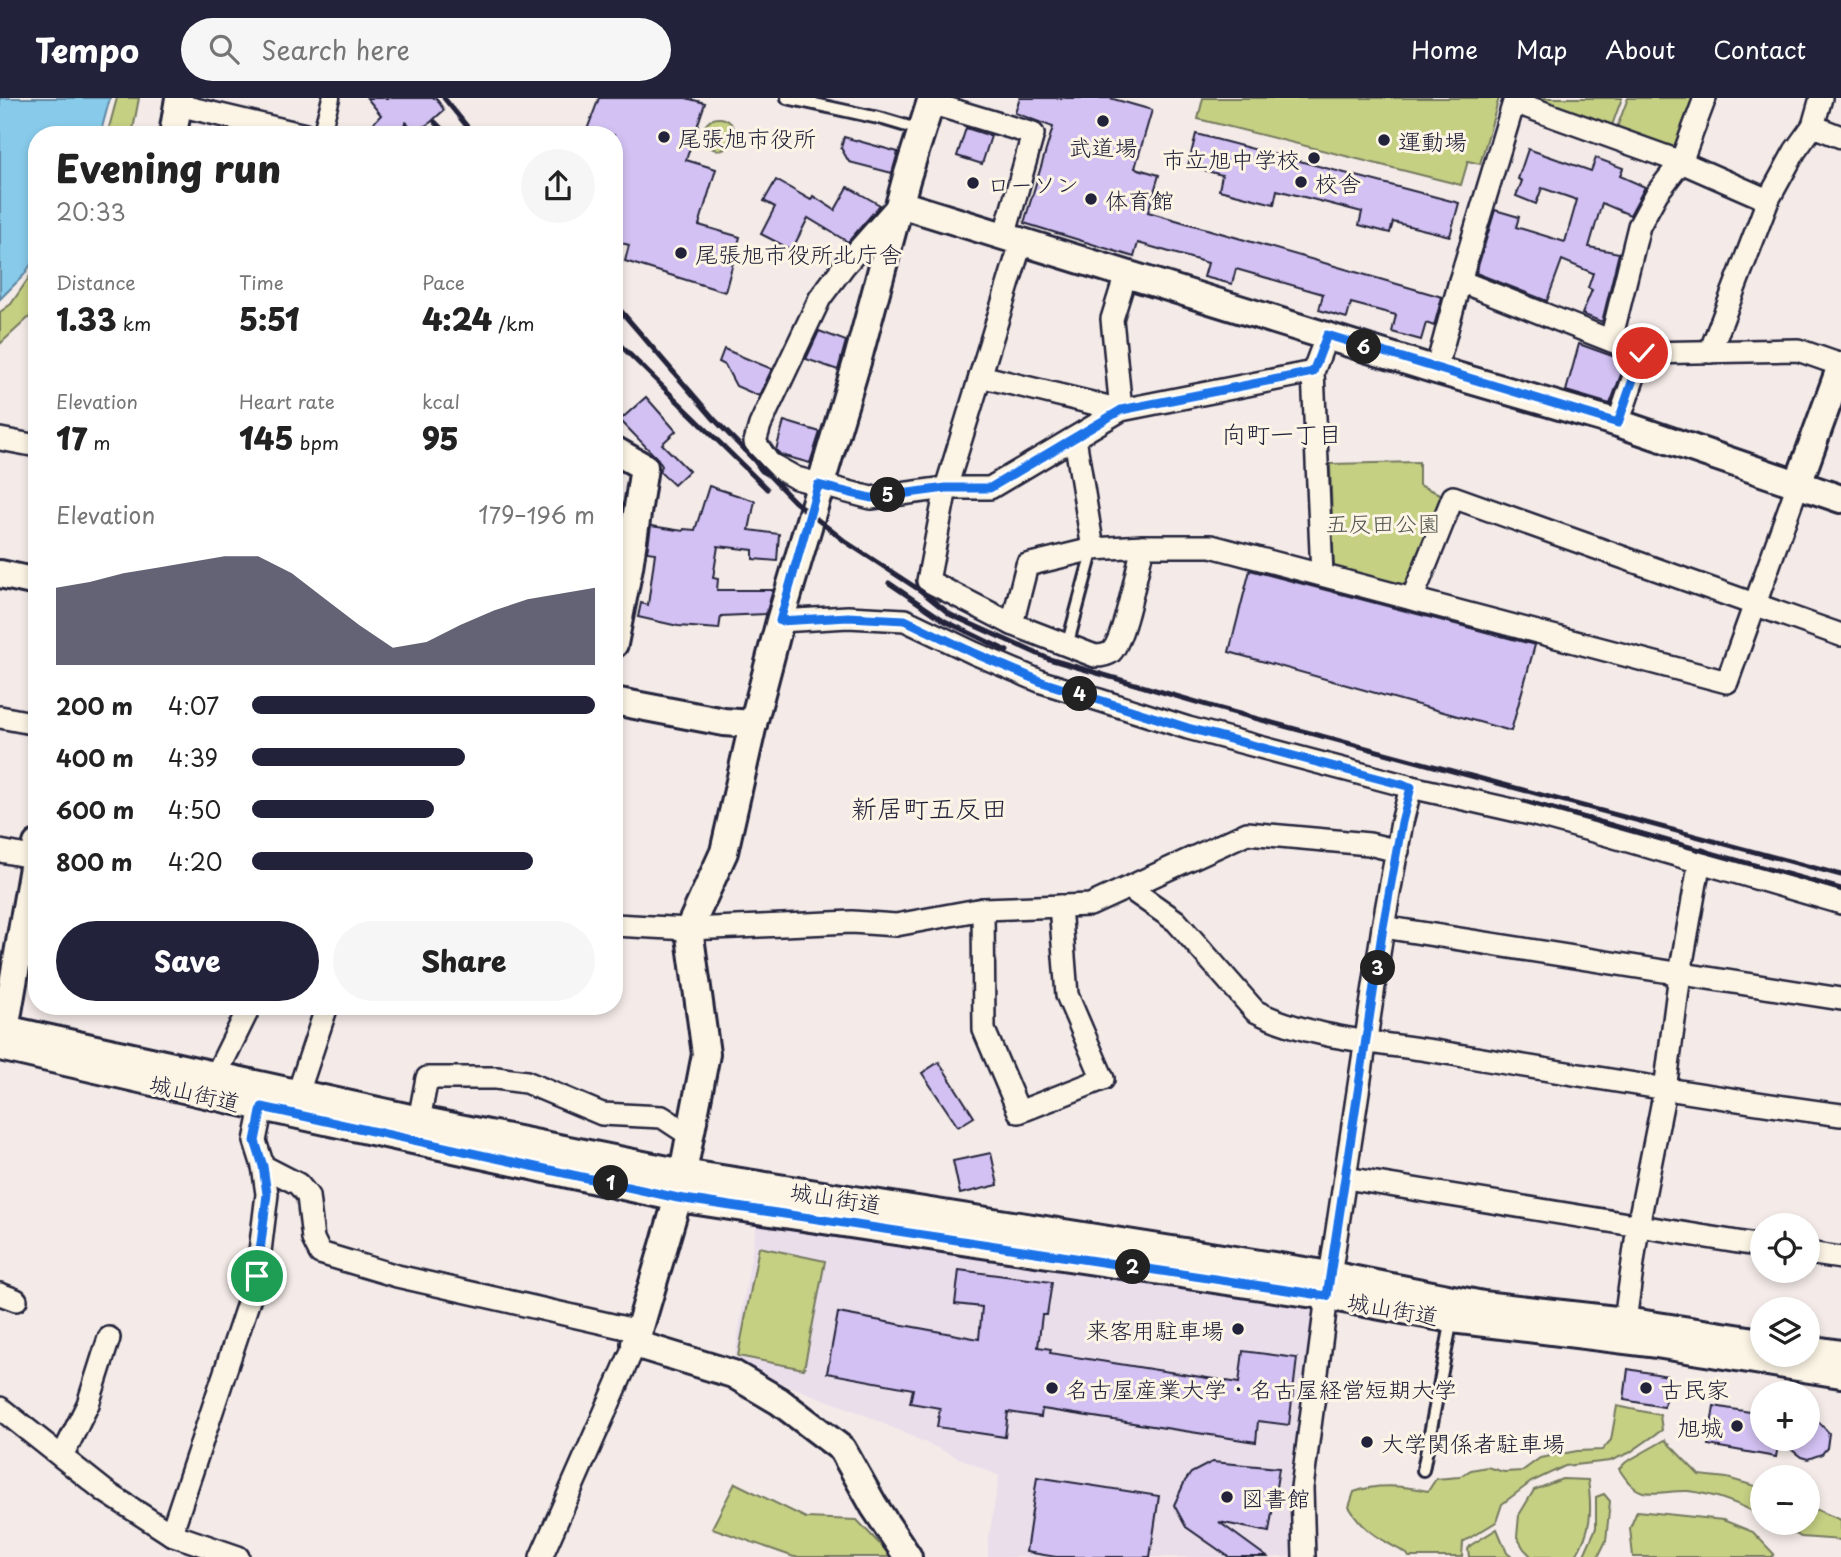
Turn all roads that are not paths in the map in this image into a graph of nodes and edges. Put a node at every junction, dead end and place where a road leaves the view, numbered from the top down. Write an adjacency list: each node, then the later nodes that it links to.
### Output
1 (331, 98): 9 (street)
2 (787, 98): 11 (lane)
3 (1706, 98): 13 (street)
4 (1821, 98): 10 (street)
5 (931, 100): 11 (street); 16 (street)
6 (178, 102): 7 (street); 8 (street)
7 (174, 126)
8 (270, 126)
9 (323, 126)
10 (1813, 126): 12 (street); 14 (street)
11 (921, 131): 15 (street)
12 (1841, 137)
13 (1681, 162): 14 (street); 18 (street); 20 (street)
14 (1768, 200): 21 (street)
15 (900, 204): 16 (street); 34 (street); 34 (street)
16 (1013, 240): 17 (street); 26 (street)
17 (1126, 274): 19 (street); 27 (street)
18 (1460, 281): 20 (street); 24 (street)
19 (1327, 335): 24 (street); 25 (street)
20 (1611, 340): 22 (street)
21 (1710, 352): 22 (street); 23 (street)
22 (1642, 353): 28 (street)
23 (1841, 365): 33 (street)
24 (1436, 370): 28 (street)
25 (1313, 372): 27 (street); 41 (street)
26 (981, 376): 27 (street); 35 (street)
27 (1121, 410): 29 (street)
28 (1618, 423): 33 (street)
29 (1075, 438): 35 (street); 38 (street)
30 (0, 439): 31 (street)
31 (28, 444)
32 (623, 455): 39 (street)
33 (1798, 484): 36 (street); 44 (street)
34 (818, 485): 35 (street); 45 (street)
35 (946, 488): 46 (street)
36 (1841, 499)
37 (1143, 546): 38 (street); 41 (street); 48 (street)
38 (1093, 549): 46 (street); 48 (lane)
39 (623, 562)
40 (0, 574): 42 (street)
41 (1322, 574): 43 (street)
42 (28, 580)
43 (1412, 599): 44 (street); 44 (street)
44 (1754, 605): 47 (street)
45 (780, 621): 52 (street); 53 (street)
46 (1012, 624): 48 (street)
47 (1841, 635)
48 (1067, 646)
49 (623, 703): 52 (street)
50 (0, 717): 51 (street)
51 (28, 722)
52 (753, 724): 65 (street)
53 (1411, 787): 55 (street); 57 (street)
54 (0, 851): 56 (street)
55 (1398, 851): 58 (street); 64 (street)
56 (28, 853)
57 (1700, 860): 60 (street); 66 (street)
58 (1129, 888): 61 (street); 71 (street)
59 (28, 896): 70 (street)
60 (1841, 903)
61 (1060, 906): 62 (street); 62 (street)
62 (983, 909): 65 (street)
63 (623, 925): 65 (street)
64 (1383, 927): 66 (street); 71 (street)
65 (689, 929): 78 (street)
66 (1680, 974): 67 (street); 73 (street)
67 (1841, 999)
68 (246, 1015): 72 (street)
69 (324, 1015): 74 (street)
70 (1, 1041): 72 (street, 城山街道); 75 (street, 城山街道)
71 (1367, 1041): 73 (street); 80 (street)
72 (216, 1075): 74 (street, 城山街道)
73 (1665, 1090): 76 (street); 82 (street)
74 (298, 1093): 77 (street, 城山街道)
75 (262, 1107): 79 (street); 81 (street, 城山街道)
76 (1841, 1115)
77 (419, 1120): 78 (street); 81 (street, 城山街道)
78 (691, 1136): 81 (street)
79 (263, 1166): 89 (street); 98 (street)
80 (1346, 1178): 82 (street); 86 (street)
81 (681, 1185): 86 (street, 城山街道); 89 (street)
82 (1638, 1226): 83 (street); 88 (street)
83 (1750, 1244)
84 (1820, 1255): 85 (street)
85 (1841, 1258)
86 (1329, 1286): 87 (street, 城山街道); 88 (street, 城山街道); 102 (street)
87 (1452, 1319): 94 (street, 城山街道); 97 (lane)
88 (1625, 1321): 91 (street, 城山街道)
89 (637, 1337): 100 (street); 101 (street)
90 (109, 1338): 96 (street)
91 (1750, 1340)
92 (1820, 1351): 93 (street)
93 (1841, 1354)
94 (1841, 1374)
95 (0, 1408): 96 (street)
96 (62, 1457): 98 (street)
97 (1423, 1470)
98 (183, 1544): 99 (street)
99 (238, 1557)
100 (541, 1557)
101 (908, 1557)
102 (1304, 1557)

